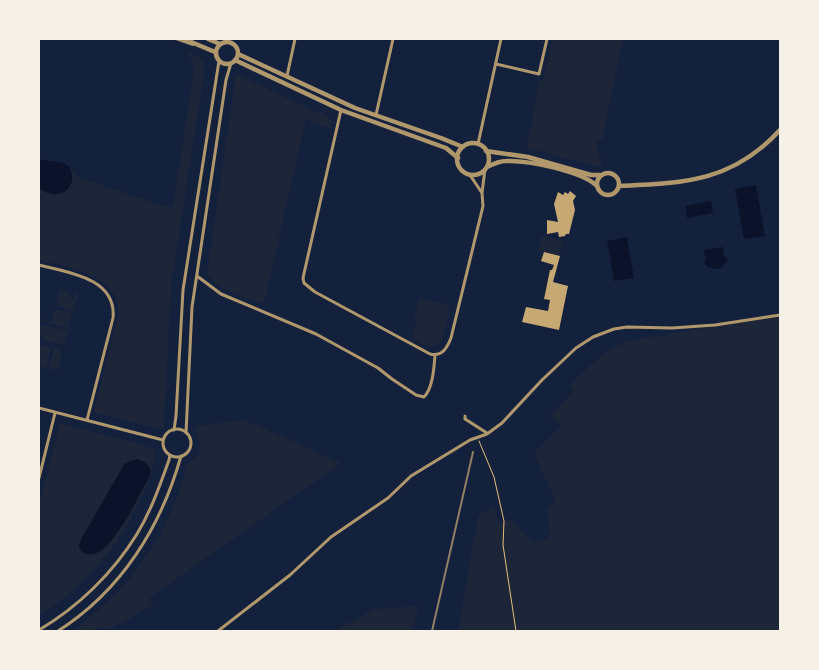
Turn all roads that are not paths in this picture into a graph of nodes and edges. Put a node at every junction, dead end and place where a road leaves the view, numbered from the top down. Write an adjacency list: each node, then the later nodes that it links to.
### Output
1 (176, 39): 9 (lane)
2 (184, 39): 9 (street)
3 (208, 39): 8 (street)
4 (295, 39): 15 (street)
5 (393, 39): 17 (street)
6 (502, 39): 14 (street)
7 (547, 39): 14 (street)
8 (220, 44): 10 (street); 11 (street)
9 (199, 45): 10 (street)
10 (216, 52): 12 (street)
11 (238, 54): 13 (street); 15 (street)
12 (219, 61): 13 (street); 37 (street)
13 (233, 62): 16 (street); 30 (street)
14 (496, 64): 19 (street)
15 (287, 76): 17 (street)
16 (341, 110): 22 (street); 32 (street)
17 (376, 116): 20 (street)
18 (780, 130): 27 (street)
19 (478, 144): 20 (street); 21 (street)
20 (463, 147): 22 (street)
21 (486, 151): 23 (street); 25 (street)
22 (458, 158): 24 (street)
23 (486, 168): 24 (street); 26 (street); 28 (street)
24 (470, 175): 28 (street)
25 (600, 176): 26 (street); 27 (street)
26 (596, 185): 27 (street)
27 (619, 186)
28 (482, 193): 32 (street)
29 (39, 265): 36 (street)
30 (196, 276): 32 (street); 38 (street)
31 (780, 314): 39 (street)
32 (435, 355)
33 (39, 408): 34 (street)
34 (55, 413): 36 (street); 43 (street)
35 (465, 416): 39 (street)
36 (86, 420): 40 (street)
37 (174, 430): 38 (street); 40 (street)
38 (186, 433): 42 (street)
39 (487, 434): 46 (street)
40 (163, 440): 41 (street)
41 (170, 455): 42 (street); 44 (street)
42 (181, 456): 45 (street)
43 (39, 478)
44 (39, 630)
45 (58, 631)
46 (218, 631)

